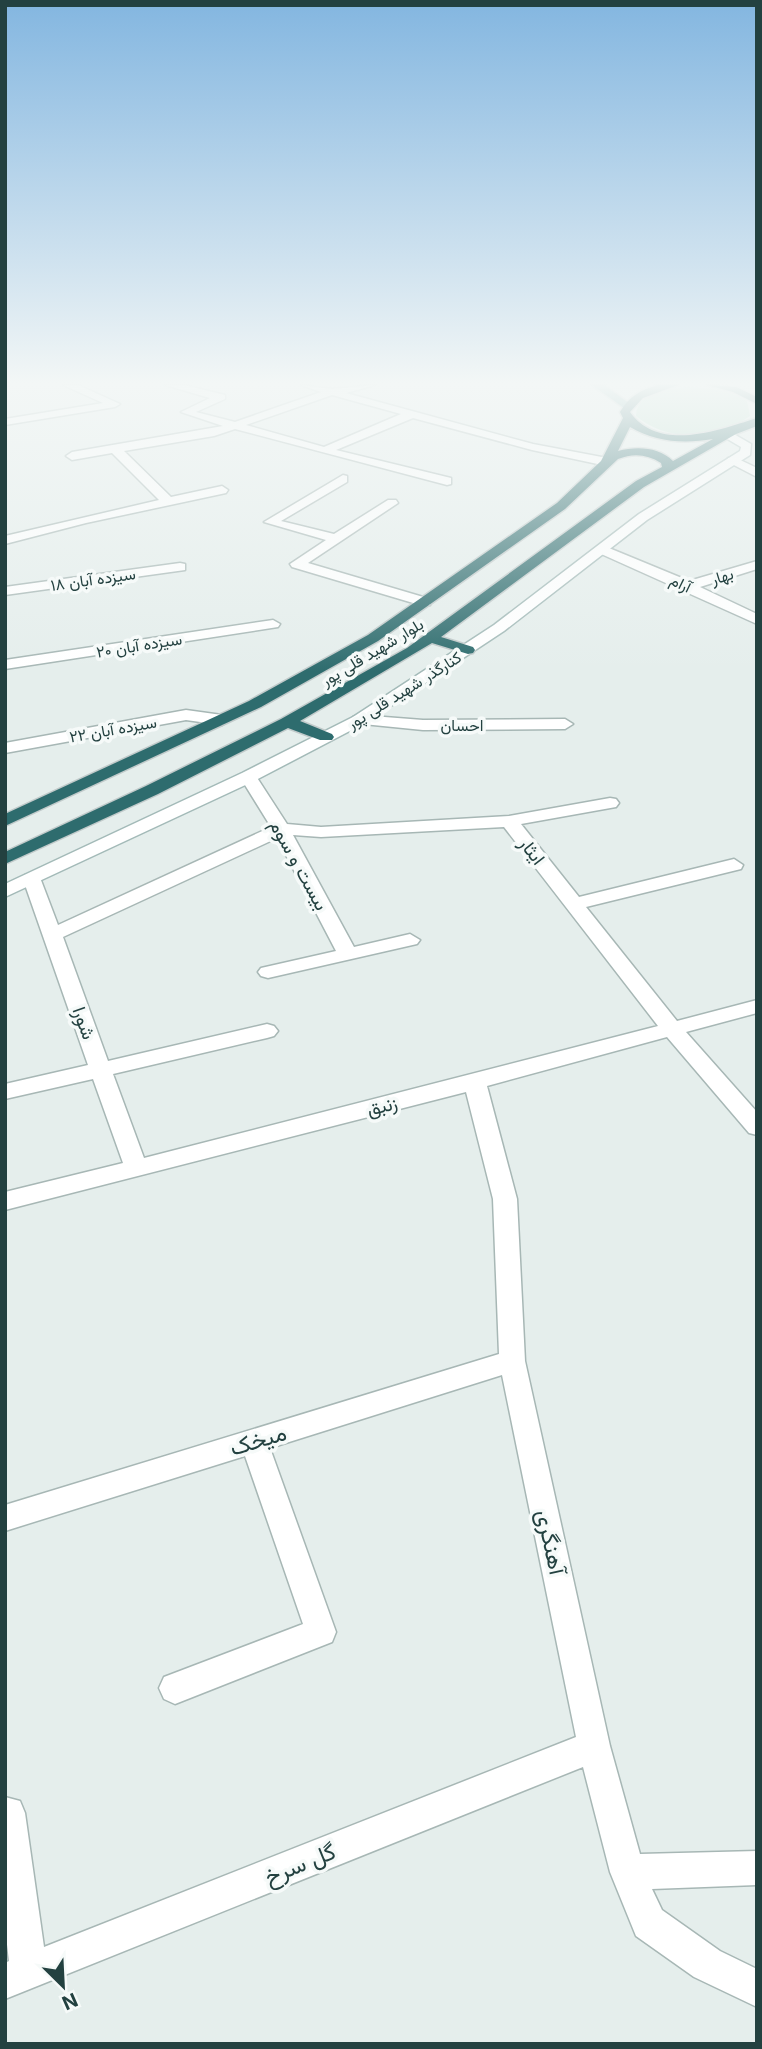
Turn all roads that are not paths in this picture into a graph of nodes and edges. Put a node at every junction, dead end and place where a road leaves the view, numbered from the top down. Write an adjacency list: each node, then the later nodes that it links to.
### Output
1 (147, 481): 7 (street)
2 (340, 481): 9 (street)
3 (587, 481): 16 (highway, بلوار شهید قلی پور)
4 (645, 481): 19 (highway, بلوار شهید قلی پور)
5 (700, 481): 11 (street, کنارگذر شهید قلی پور)
6 (222, 490): 7 (street)
7 (168, 501): 10 (street)
8 (392, 503): 9 (street)
9 (334, 538): 16 (street)
10 (5, 540)
11 (604, 550): 14 (street, آرام); 20 (street, کنارگذر شهید قلی پور)
12 (757, 565): 14 (street, بهار)
13 (180, 567): 15 (street, سیزده آبان ۱۸)
14 (688, 586): 17 (street, آرام)
15 (5, 591)
16 (425, 602): 22 (highway, بلوار شهید قلی پور)
17 (757, 620)
18 (273, 624): 21 (street, سیزده آبان ۲۰)
19 (430, 638): 20 (highway); 24 (highway, بلوار شهید قلی پور)
20 (468, 650): 23 (street, کنارگذر شهید قلی پور)
21 (5, 665)
22 (222, 720): 27 (street, سیزده آبان ۲۲); 30 (highway, بلوار شهید قلی پور)
23 (359, 720): 25 (street, احسان); 26 (street, کنارگذر شهید قلی پور)
24 (287, 722): 26 (highway); 33 (highway, بلوار شهید قلی پور)
25 (565, 724)
26 (327, 737): 28 (street, کنارگذر شهید قلی پور)
27 (5, 748)
28 (248, 777): 32 (street, بیست و سوم); 35 (street, کنارگذر شهید قلی پور)
29 (610, 803): 31 (street)
30 (5, 821)
31 (509, 821): 32 (street, ایثار); 37 (street, ایثار)
32 (281, 829): 38 (street); 40 (street, بیست و سوم)
33 (5, 859)
34 (734, 865): 37 (street)
35 (32, 879): 36 (street, کنارگذر شهید قلی پور); 38 (street, شورا)
36 (5, 891)
37 (574, 904): 43 (street, ایثار)
38 (52, 935): 45 (street, شورا)
39 (410, 940): 40 (street)
40 (348, 954): 41 (street)
41 (268, 972)
42 (757, 1006): 43 (street, زنبق)
43 (671, 1028): 46 (street, زنبق); 48 (street, ایثار)
44 (267, 1031): 45 (street)
45 (101, 1070): 47 (street); 49 (street, شورا)
46 (475, 1082): 49 (street, زنبق); 51 (street, آهنگری)
47 (5, 1092)
48 (757, 1127)
49 (136, 1168): 50 (street, زنبق)
50 (5, 1201)
51 (512, 1361): 52 (street, میخک); 55 (street, آهنگری)
52 (254, 1441): 53 (street, میخک); 54 (street)
53 (5, 1518)
54 (175, 1688)
55 (594, 1746): 58 (street, آهنگری); 59 (street, گل سرخ)
56 (8, 1813): 59 (street)
57 (757, 1868): 58 (street)
58 (627, 1872): 60 (street, آهنگری)
59 (17, 1977)
60 (757, 1989)

